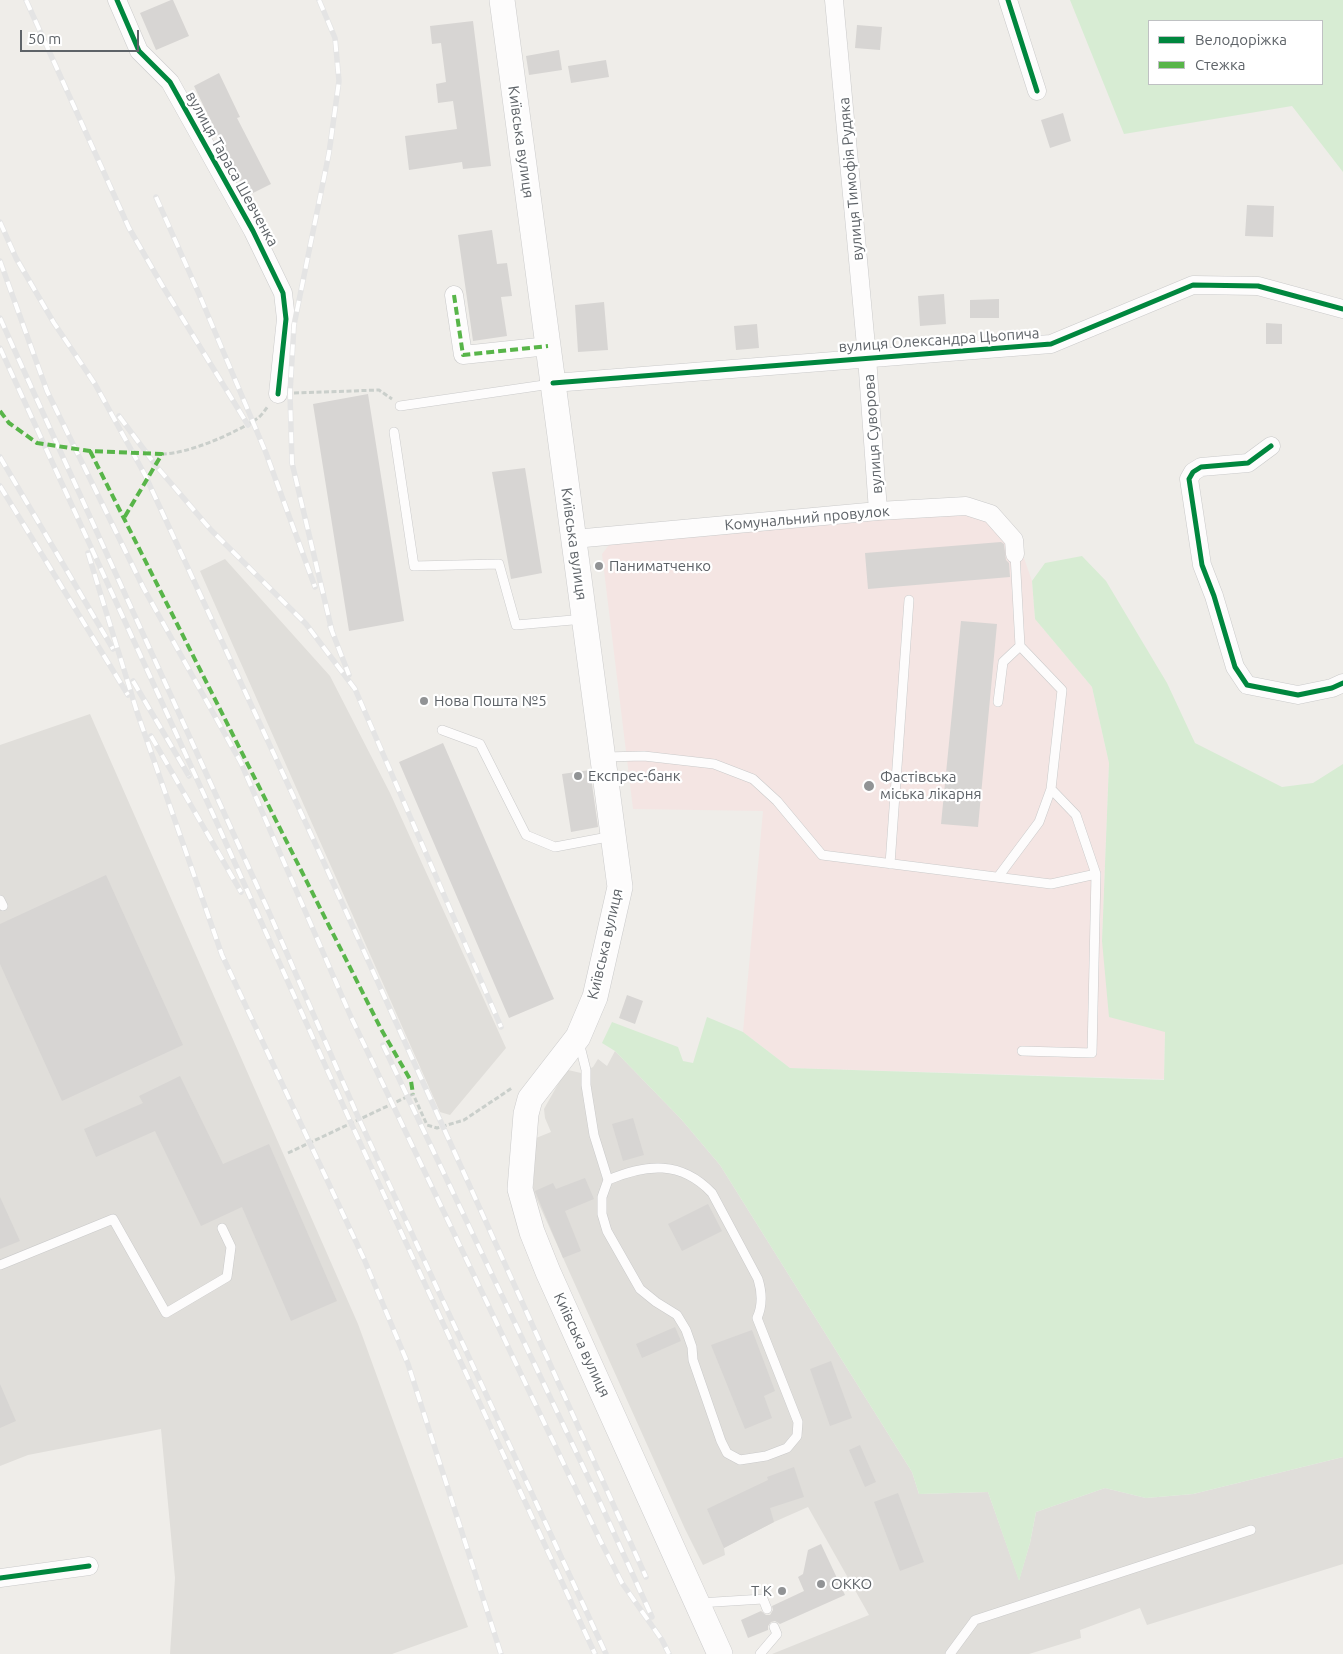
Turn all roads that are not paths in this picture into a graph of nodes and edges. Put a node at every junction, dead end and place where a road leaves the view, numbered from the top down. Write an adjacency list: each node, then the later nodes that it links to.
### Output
1 (117, 0): 12 (street, вулиця Тараса Шевченка)
2 (502, 0): 3 (lane); 9 (main road, Київська вулиця)
3 (506, 0)
4 (834, 0): 10 (street, вулиця Тимофія Рудяка)
5 (1008, 0): 6 (street)
6 (1038, 91)
7 (454, 294): 9 (street)
8 (1343, 308): 10 (street, вулиця Олександра Цьопича)
9 (548, 346): 11 (main road, Київська вулиця)
10 (867, 357): 11 (street, вулиця Олександра Цьопича); 16 (street, вулиця Суворова)
11 (553, 383): 13 (lane); 17 (main road, Київська вулиця)
12 (278, 394)
13 (400, 406)
14 (394, 432): 20 (lane)
15 (1271, 446): 22 (street)
16 (878, 511): 17 (street, Комунальний провулок); 18 (street, Комунальний провулок)
17 (574, 539): 20 (main road, Київська вулиця)
18 (1015, 554): 21 (lane)
19 (909, 600): 28 (lane)
20 (584, 619): 25 (main road, Київська вулиця)
21 (1020, 646): 23 (lane); 26 (lane)
22 (1343, 683)
23 (998, 702)
24 (442, 730): 27 (lane)
25 (602, 757): 27 (main road, Київська вулиця); 28 (lane)
26 (1051, 789): 29 (lane); 30 (lane)
27 (613, 836): 31 (main road, Київська вулиця)
28 (890, 864): 30 (lane)
29 (1096, 874): 30 (lane); 32 (lane)
30 (998, 877)
31 (578, 1037): 33 (lane); 39 (main road, Київська вулиця)
32 (1022, 1052)
33 (608, 1180): 33 (lane)
34 (222, 1228): 35 (lane)
35 (0, 1265)
36 (1251, 1530): 44 (lane)
37 (89, 1566): 38 (street)
38 (0, 1578)
39 (698, 1603): 40 (lane); 42 (main road, Київська вулиця)
40 (767, 1609)
41 (774, 1627): 43 (lane)
42 (720, 1654)
43 (760, 1654)
44 (950, 1654)

